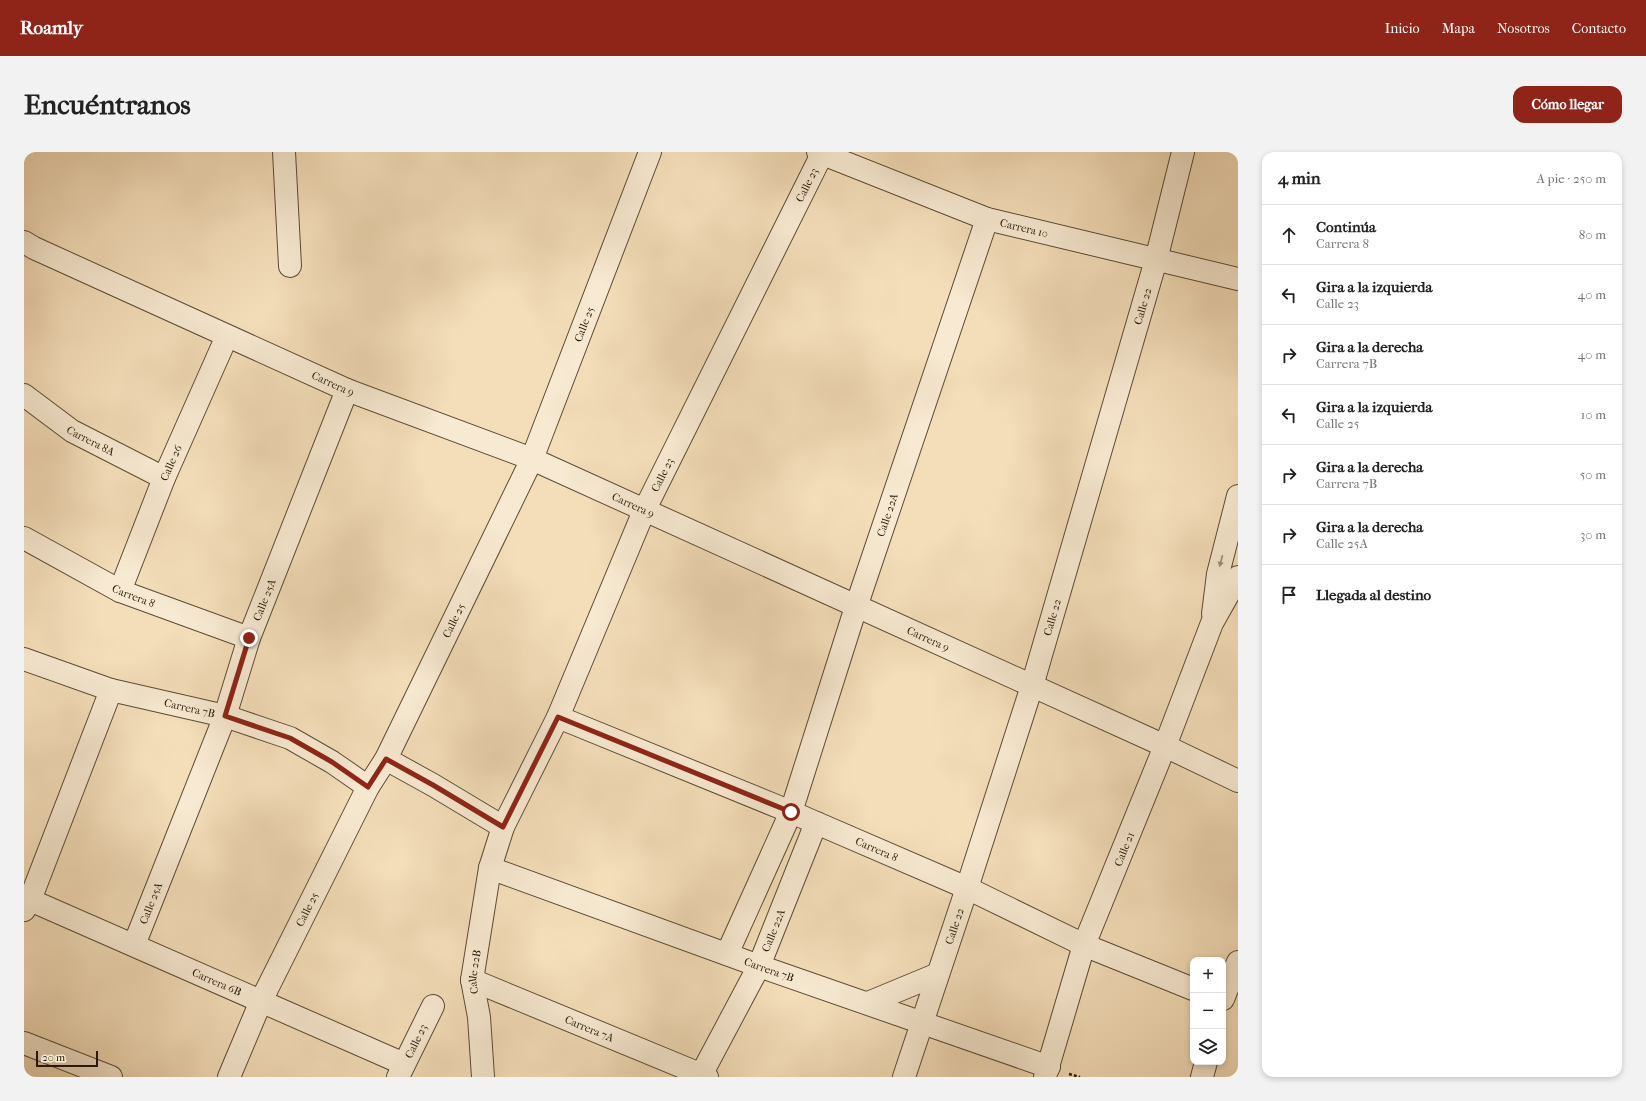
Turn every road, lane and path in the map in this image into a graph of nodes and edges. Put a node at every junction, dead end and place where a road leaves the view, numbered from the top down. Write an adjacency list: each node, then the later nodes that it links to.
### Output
1 (284, 152): 8 (street)
2 (650, 152): 13 (street, Calle 25)
3 (1182, 152): 7 (street, Calle 22)
4 (820, 153): 5 (street, Carrera 10); 16 (street, Calle 23)
5 (987, 220): 7 (street, Carrera 10); 20 (street, Calle 22A)
6 (27, 250): 10 (street, Carrera 9)
7 (1156, 260): 9 (street, Carrera 10); 24 (street, Calle 22)
8 (290, 266)
9 (1238, 279)
10 (227, 336): 11 (street, Carrera 9); 14 (street, Calle 26)
11 (347, 390): 13 (street, Carrera 9); 22 (street, Calle 25A)
12 (24, 395): 14 (street, Carrera 8A)
13 (532, 459): 16 (street, Carrera 9); 29 (street, Calle 25)
14 (164, 478): 19 (street, Calle 26)
15 (1238, 496): 21 (street, Calle 21, one-way to 21)
16 (644, 511): 20 (street, Carrera 9); 27 (street, Calle 23)
17 (24, 538): 19 (street, Carrera 8)
18 (1238, 577): 21 (street, Calle 21)
19 (120, 590): 22 (street, Carrera 8)
20 (856, 607): 24 (street, Carrera 9); 32 (street, Calle 22A)
21 (1212, 623): 28 (street, Calle 21)
22 (249, 638): 26 (street, Calle 25A)
23 (24, 659): 25 (street, Carrera 7B)
24 (1032, 686): 28 (street, Carrera 9); 36 (street, Calle 22)
25 (111, 690): 26 (street, Carrera 7B); 37 (street)
26 (225, 716): 31 (street, Carrera 7B); 38 (street, Calle 25A)
27 (558, 717): 32 (street, Carrera 8); 34 (street, Calle 23)
28 (1165, 746): 30 (street, Carrera 9); 39 (street, Calle 21)
29 (386, 759): 31 (street, Calle 25); 34 (street)
30 (1238, 781)
31 (368, 787): 47 (street, Calle 25)
32 (791, 812): 33 (street, Carrera 8); 40 (street, Calle 22A)
33 (816, 823): 36 (street, Carrera 8); 42 (street, Calle 22A)
34 (503, 827): 35 (street, Calle 23)
35 (490, 868): 40 (street, Carrera 7B); 44 (street, Calle 22B)
36 (967, 888): 39 (street, Carrera 8); 43 (street, Calle 22)
37 (27, 905): 38 (street, Carrera 6B)
38 (134, 945): 47 (street, Carrera 6B)
39 (1084, 945): 45 (street, Carrera 8); 56 (street, Calle 21)
40 (727, 954): 42 (street, Carrera 7B)
41 (1238, 962): 46 (street)
42 (759, 966): 49 (street, Carrera 7B); 58 (street, Calle 22A)
43 (938, 974): 49 (street); 52 (street, Calle 22)
44 (472, 980): 58 (street, Carrera 7A); 60 (street, Calle 22B)
45 (1190, 988)
46 (1226, 993)
47 (261, 1001): 55 (street, Carrera 6B); 59 (street, Calle 25)
48 (1226, 1001): 51 (street)
49 (868, 1003): 52 (street, Carrera 7B)
50 (433, 1006): 55 (street, Calle 23)
51 (1238, 1006)
52 (922, 1022): 56 (street, Carrera 7B); 61 (street, Calle 22)
53 (24, 1043): 57 (street)
54 (1205, 1065): 62 (street)
55 (401, 1071)
56 (1047, 1072)
57 (104, 1076)
58 (703, 1076)
59 (229, 1077)
60 (483, 1077)
61 (904, 1077)
62 (1202, 1077)

